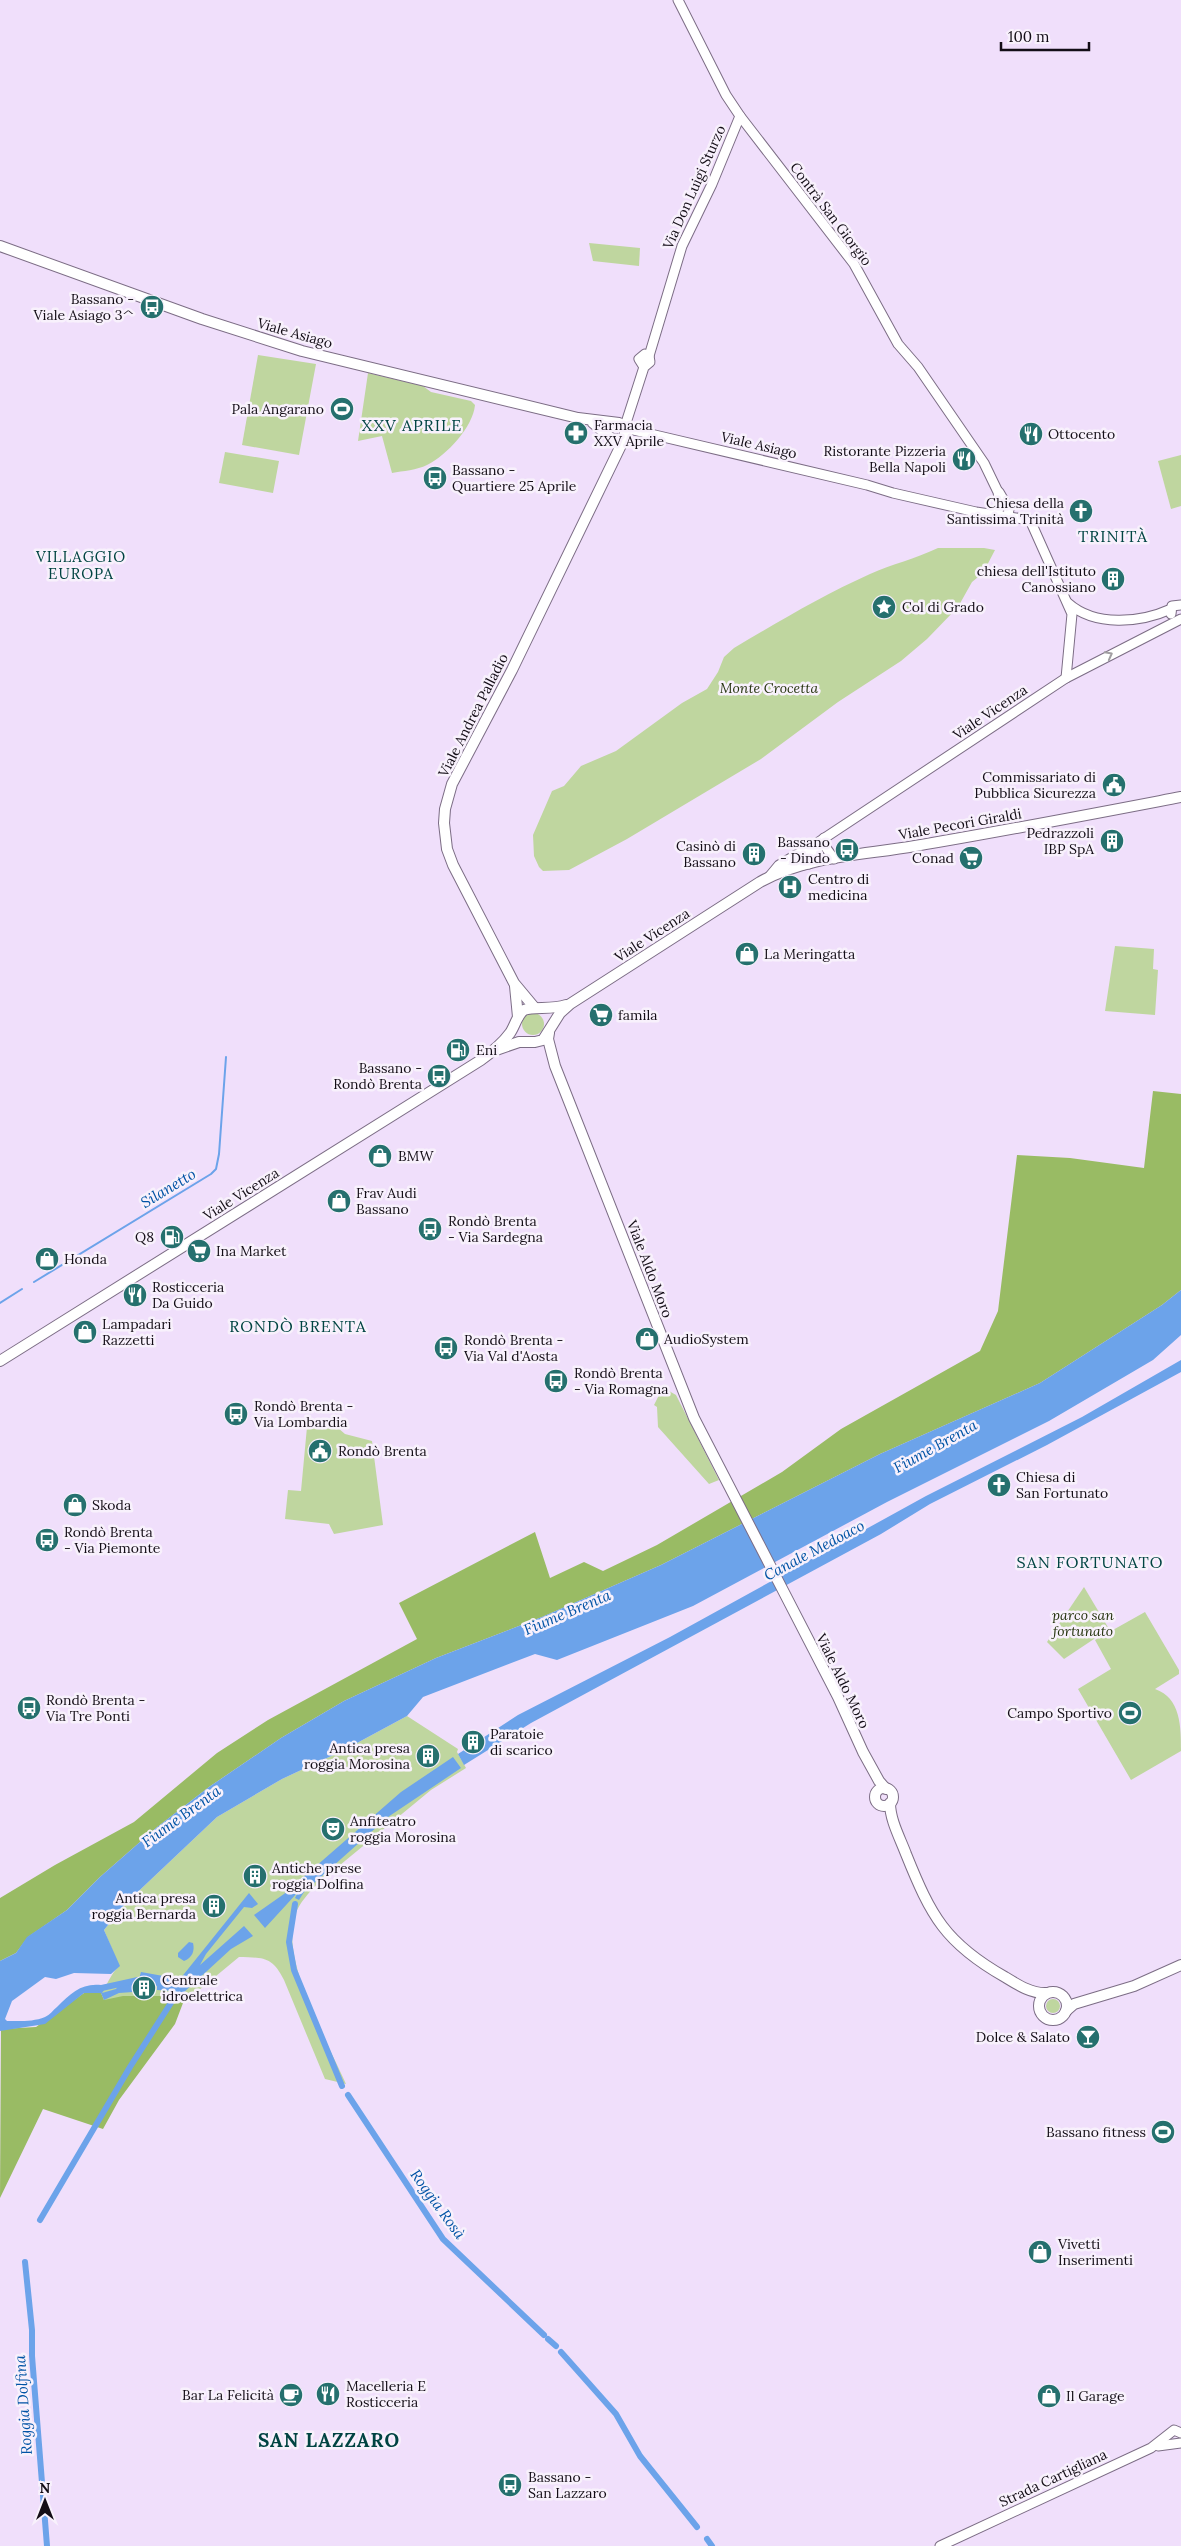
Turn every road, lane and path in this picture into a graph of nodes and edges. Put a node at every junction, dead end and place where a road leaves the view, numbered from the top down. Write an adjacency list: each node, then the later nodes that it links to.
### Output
1 (678, 0): 2 (street, Contrà San Giorgio)
2 (740, 116): 5 (street, Via Don Luigi Sturzo); 8 (street, Contrà San Giorgio)
3 (0, 246): 4 (main road, Viale Asiago)
4 (590, 421): 5 (main road, Viale Asiago); 6 (main road, Viale Asiago)
5 (621, 429): 6 (main road); 6 (main road, Viale Asiago); 7 (main road, Viale Andrea Palladio); 9 (street, Viale Asiago)
6 (610, 435): 7 (main road, Viale Andrea Palladio)
7 (611, 465): 24 (main road, Viale Andrea Palladio)
8 (998, 492): 9 (street, Contrà San Giorgio); 10 (street, Contrà San Giorgio)
9 (997, 515): 10 (street, Viale Asiago)
10 (1008, 516): 11 (street, Viale Asiago)
11 (1068, 602): 14 (street); 16 (street, Viale Asiago)
12 (1181, 604): 13 (street)
13 (1171, 609): 14 (street); 15 (street)
14 (1087, 615): 16 (street)
15 (1180, 619): 17 (street, Viale Vicenza, one-way to 15)
16 (1072, 620): 17 (street, Viale Asiago)
17 (1066, 678): 19 (street, Viale Vicenza)
18 (1181, 797): 21 (main road, Viale Pecori Giraldi)
19 (824, 838): 20 (street, Viale Vicenza); 21 (street); 22 (street)
20 (811, 847): 22 (street); 23 (street, Viale Vicenza)
21 (834, 859): 22 (main road, Viale Pecori Giraldi)
22 (806, 865): 23 (main road, Viale Vicenza)
23 (768, 877): 25 (main road, Viale Vicenza)
24 (514, 983): 26 (main road, Viale Andrea Palladio); 27 (main road, Viale Andrea Palladio)
25 (570, 1004): 26 (main road, Viale Vicenza); 28 (main road, Viale Vicenza)
26 (538, 1008): 27 (main road, Viale Vicenza); 28 (main road)
27 (517, 1021): 29 (main road); 30 (main road, Viale Vicenza)
28 (550, 1030): 29 (main road, Viale Vicenza); 31 (main road, Viale Aldo Moro)
29 (531, 1042): 30 (main road, Viale Vicenza); 31 (main road)
30 (496, 1050): 32 (main road, Viale Vicenza)
31 (552, 1056): 33 (main road, Viale Aldo Moro)
32 (0, 1361)
33 (881, 1791): 34 (main road); 34 (main road, Viale Aldo Moro)
34 (888, 1804): 36 (main road)
35 (1181, 1965): 39 (main road)
36 (1020, 1986): 37 (main road); 40 (main road)
37 (1047, 1993): 38 (main road); 40 (main road)
38 (1064, 1998): 39 (main road); 41 (main road)
39 (1092, 1998): 41 (main road)
40 (1039, 2007): 41 (main road)
41 (1066, 2010)
42 (1178, 2431): 44 (street, Strada Cartigliana)
43 (1181, 2443): 44 (street)
44 (1151, 2448): 45 (street, Strada Cartigliana)
45 (940, 2546)

